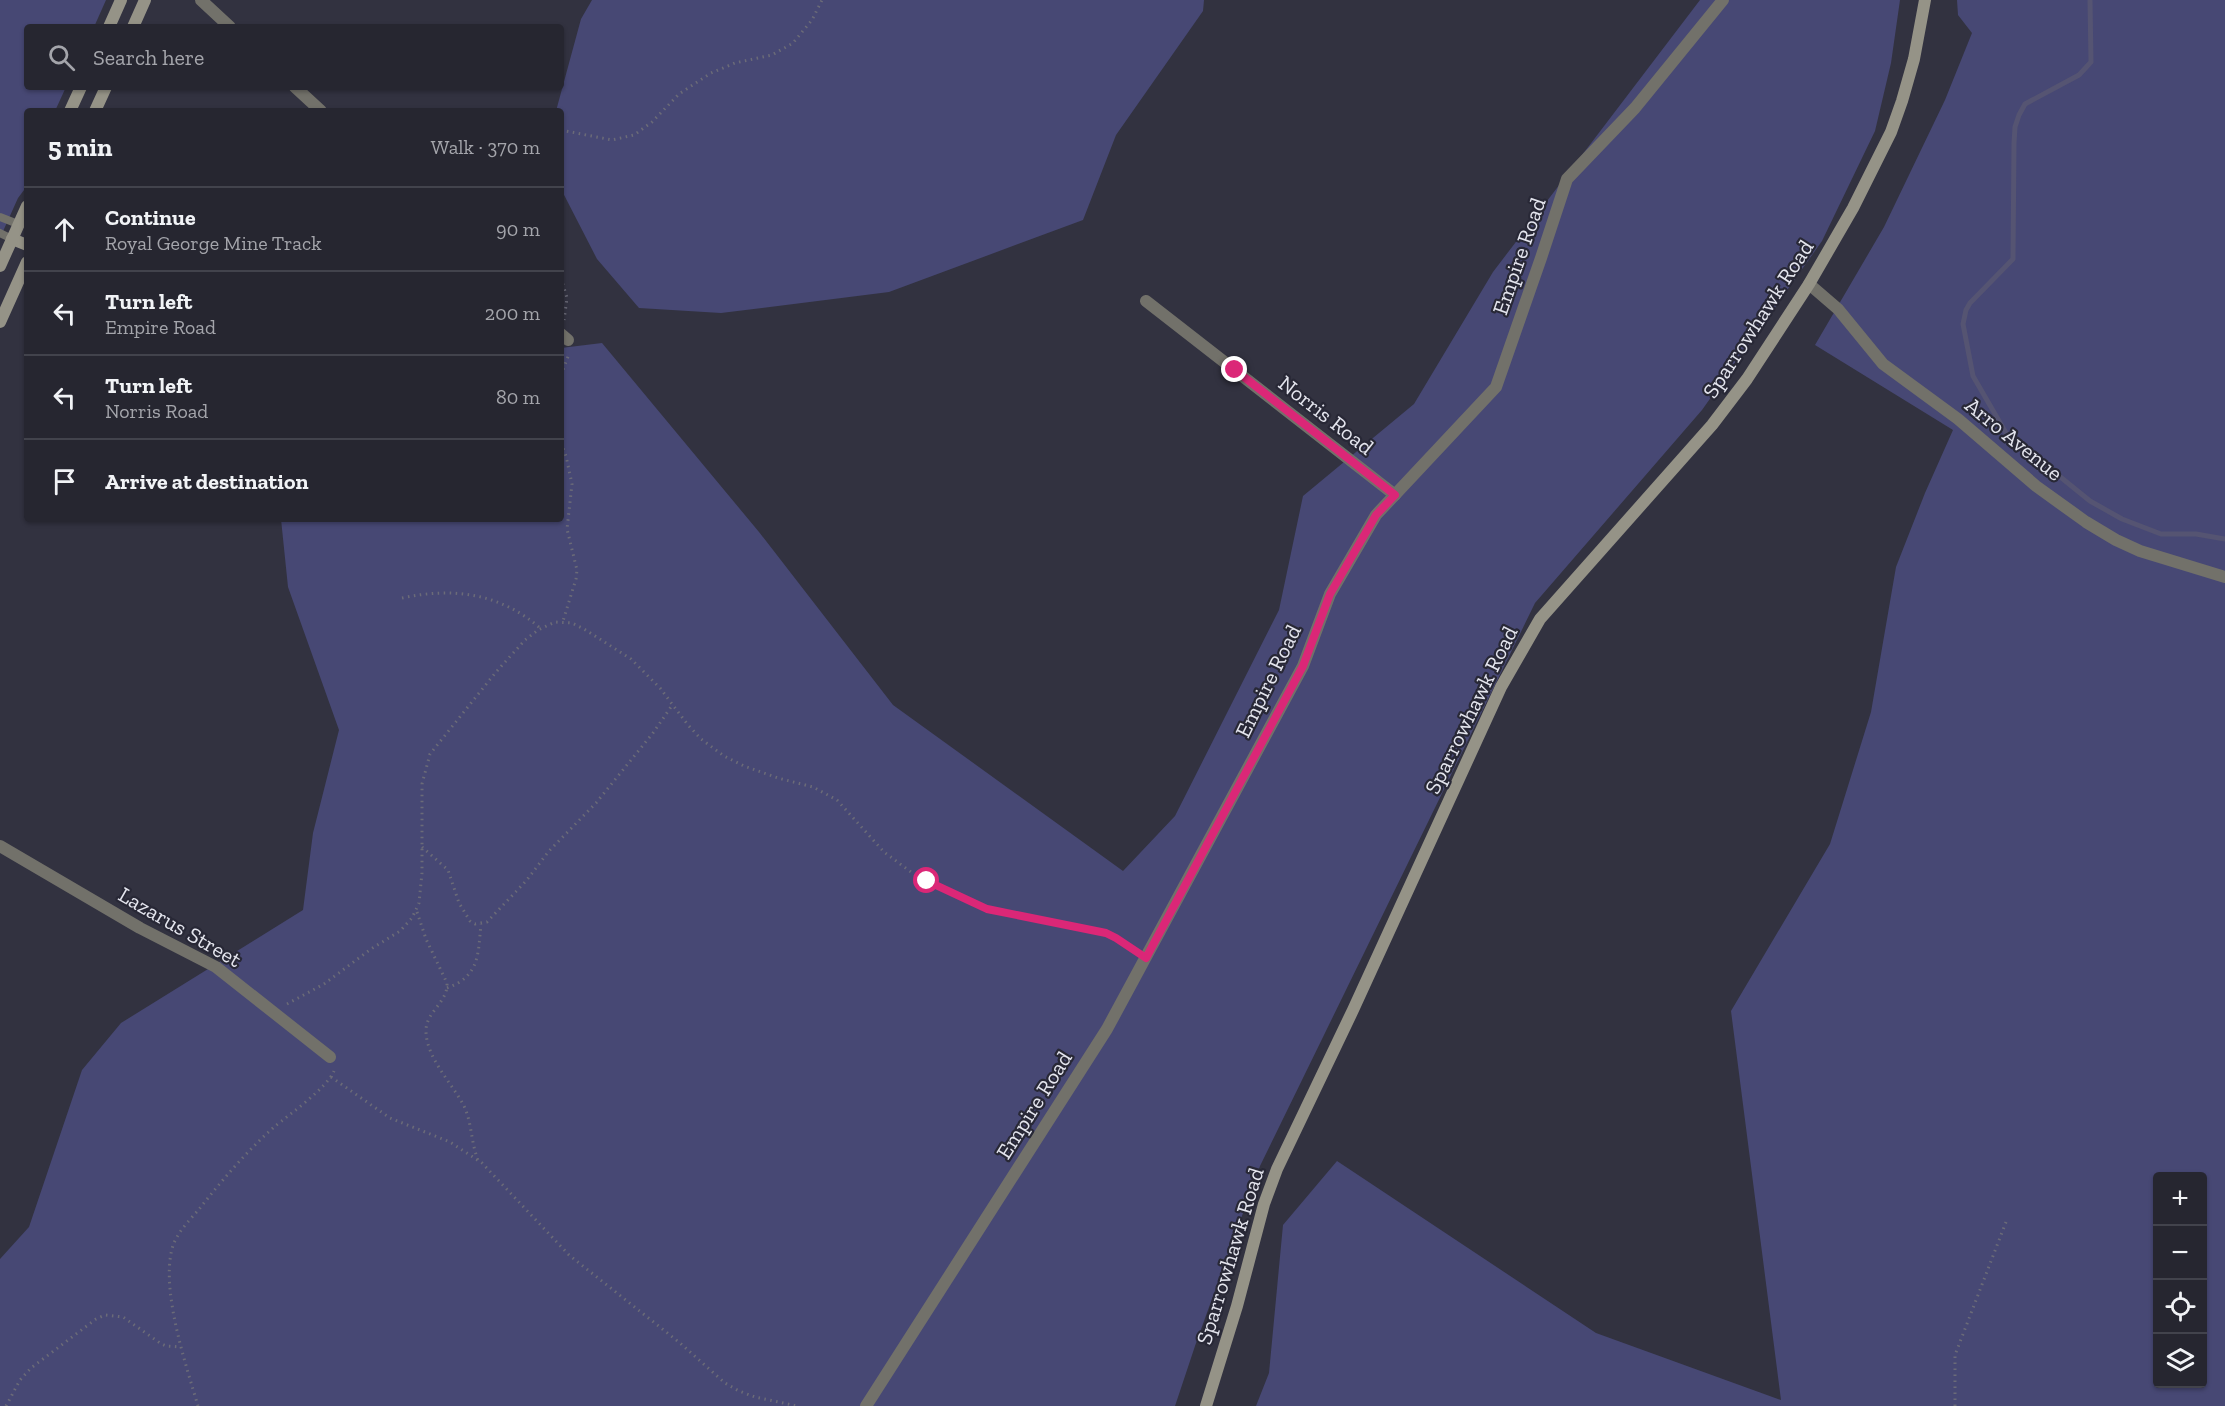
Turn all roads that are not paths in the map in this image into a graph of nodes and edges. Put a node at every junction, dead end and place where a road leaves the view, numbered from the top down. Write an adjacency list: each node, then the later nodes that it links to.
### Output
1 (121, 0): 6 (street)
2 (145, 0): 7 (street)
3 (201, 0): 8 (street)
4 (1723, 0): 25 (street, Empire Road)
5 (1925, 0): 22 (street, Sparrowhawk Road)
6 (110, 24)
7 (134, 24)
8 (227, 24)
9 (80, 90): 12 (street)
10 (105, 90): 13 (street)
11 (298, 90): 14 (street)
12 (71, 108)
13 (96, 108)
14 (318, 108)
15 (0, 217): 16 (lane)
16 (23, 226): 18 (street)
17 (0, 233): 18 (lane)
18 (12, 239): 19 (street); 20 (street)
19 (24, 244)
20 (0, 266)
21 (24, 269): 24 (street)
22 (1809, 284): 26 (street, Arro Avenue); 30 (street, Sparrowhawk Road)
23 (1146, 300): 25 (street, Norris Road)
24 (0, 322)
25 (1395, 495): 29 (street, Empire Road)
26 (2225, 577)
27 (0, 846): 28 (street, Lazarus Street)
28 (330, 1057)
29 (866, 1406)
30 (1206, 1406)

